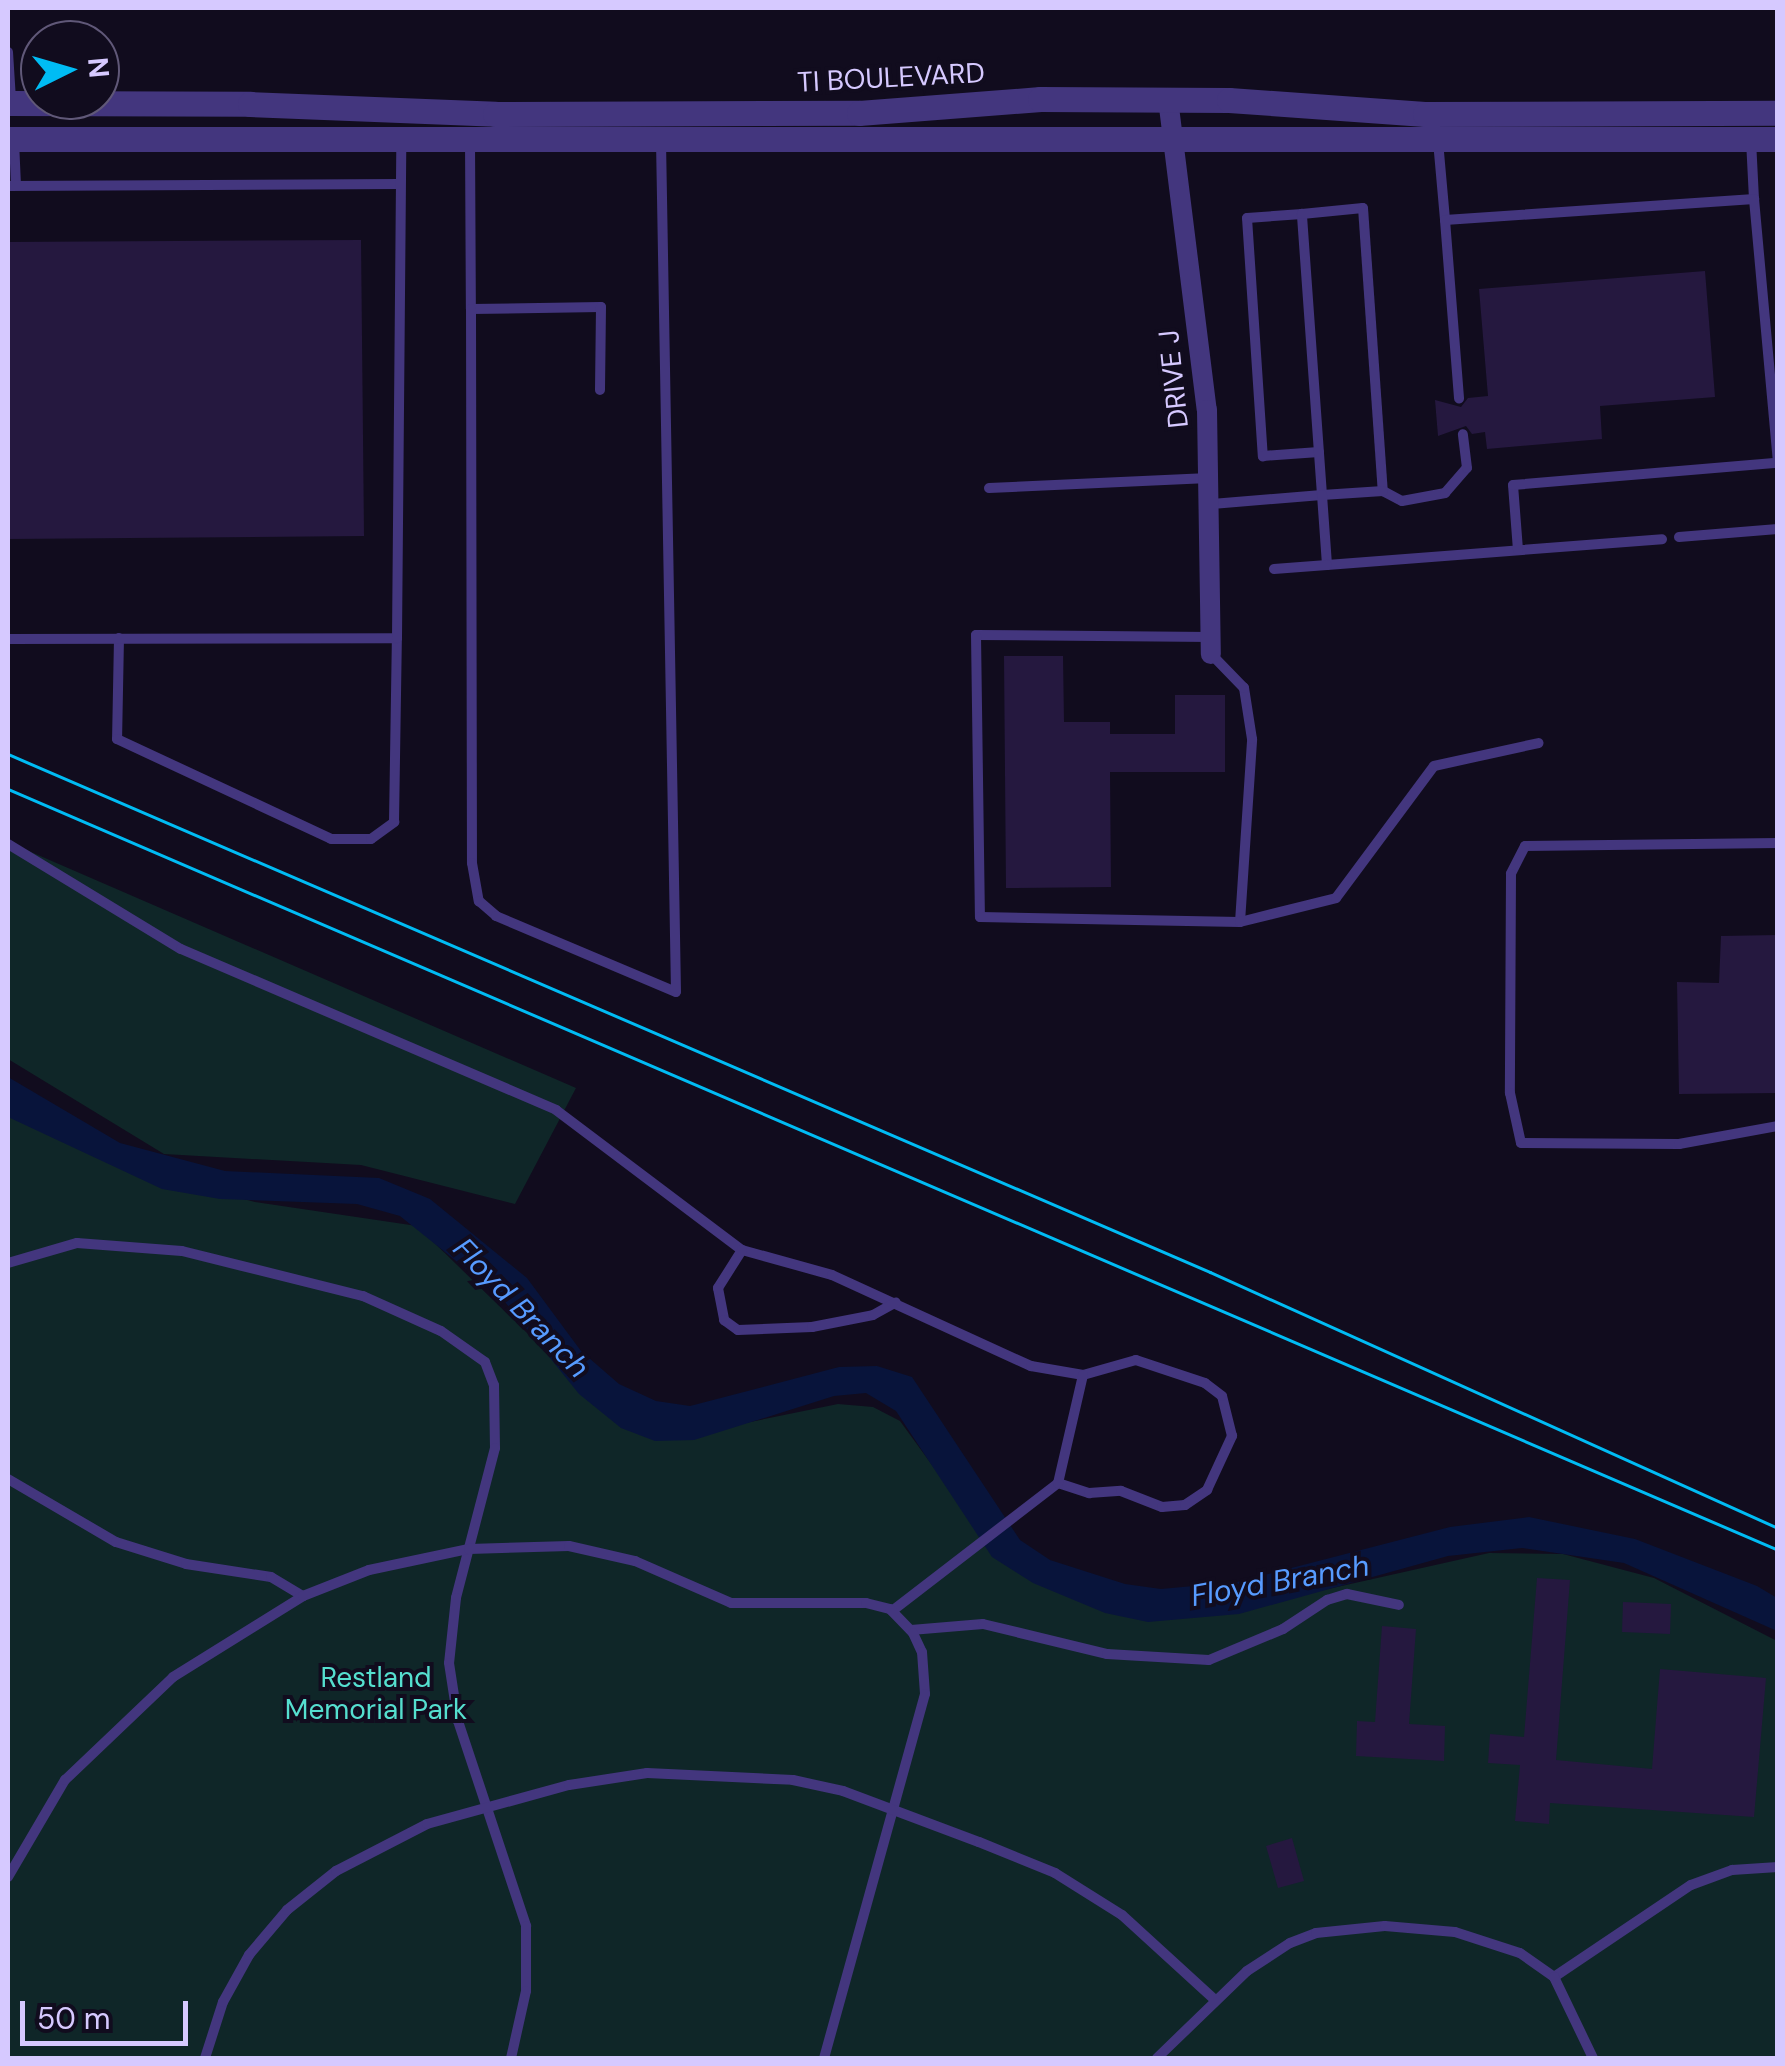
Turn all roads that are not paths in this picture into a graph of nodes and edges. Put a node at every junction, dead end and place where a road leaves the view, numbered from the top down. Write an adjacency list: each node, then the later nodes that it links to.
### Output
1 (8, 52): 3 (lane)
2 (1168, 99): 3 (street, TI BOULEVARD); 4 (street, TI BOULEVARD); 6 (street, DRIVE J)
3 (10, 104): 9 (street)
4 (1778, 114)
5 (661, 137): 6 (street, TI BOULEVARD); 8 (street, TI BOULEVARD); 18 (lane)
6 (1172, 138): 7 (street, TI BOULEVARD); 23 (street, DRIVE J)
7 (1438, 138): 10 (street, TI BOULEVARD); 17 (lane)
8 (470, 139): 12 (street, TI BOULEVARD); 18 (lane)
9 (11, 140): 12 (street, TI BOULEVARD); 14 (lane)
10 (1751, 140): 11 (street, TI BOULEVARD); 15 (lane)
11 (1778, 140)
12 (401, 142): 13 (lane)
13 (400, 184): 14 (lane); 35 (lane)
14 (12, 186)
15 (1754, 199): 17 (lane); 31 (lane)
16 (1302, 214): 22 (lane); 22 (lane); 25 (lane)
17 (1445, 220): 20 (lane)
18 (472, 308): 19 (lane)
19 (600, 390)
20 (1459, 398)
21 (1463, 434): 25 (lane)
22 (1318, 452): 26 (lane)
23 (1210, 478): 24 (lane); 27 (street, DRIVE J)
24 (989, 488)
25 (1383, 491): 26 (lane)
26 (1322, 495): 27 (lane); 32 (lane)
27 (1212, 504): 37 (street, DRIVE J)
28 (1778, 529): 29 (lane)
29 (1679, 537)
30 (1662, 539): 31 (lane)
31 (1518, 550): 32 (lane)
32 (1326, 565): 33 (lane)
33 (1274, 569)
34 (119, 638): 35 (lane); 35 (lane); 36 (lane)
35 (397, 638)
36 (8, 639)
37 (1211, 646): 41 (lane); 41 (lane)
38 (1539, 743): 41 (lane)
39 (1778, 843): 42 (lane)
40 (8, 844): 43 (lane)
41 (1240, 922)
42 (1778, 1126)
43 (742, 1250): 45 (lane); 45 (lane)
44 (8, 1263): 49 (lane)
45 (896, 1302): 46 (lane)
46 (1083, 1376): 48 (lane); 48 (lane)
47 (8, 1478): 50 (lane)
48 (1058, 1484): 52 (lane)
49 (469, 1549): 50 (lane); 52 (lane); 54 (lane)
50 (303, 1596): 57 (lane)
51 (1399, 1604): 53 (lane)
52 (892, 1611): 53 (lane)
53 (911, 1630): 55 (lane)
54 (486, 1807): 55 (lane); 60 (lane); 61 (lane)
55 (890, 1807): 59 (lane); 62 (lane)
56 (1778, 1867): 58 (lane)
57 (8, 1877)
58 (1554, 1978): 59 (lane); 64 (lane)
59 (1215, 2000): 63 (lane)
60 (205, 2058)
61 (511, 2058)
62 (824, 2058)
63 (1157, 2058)
64 (1593, 2058)

